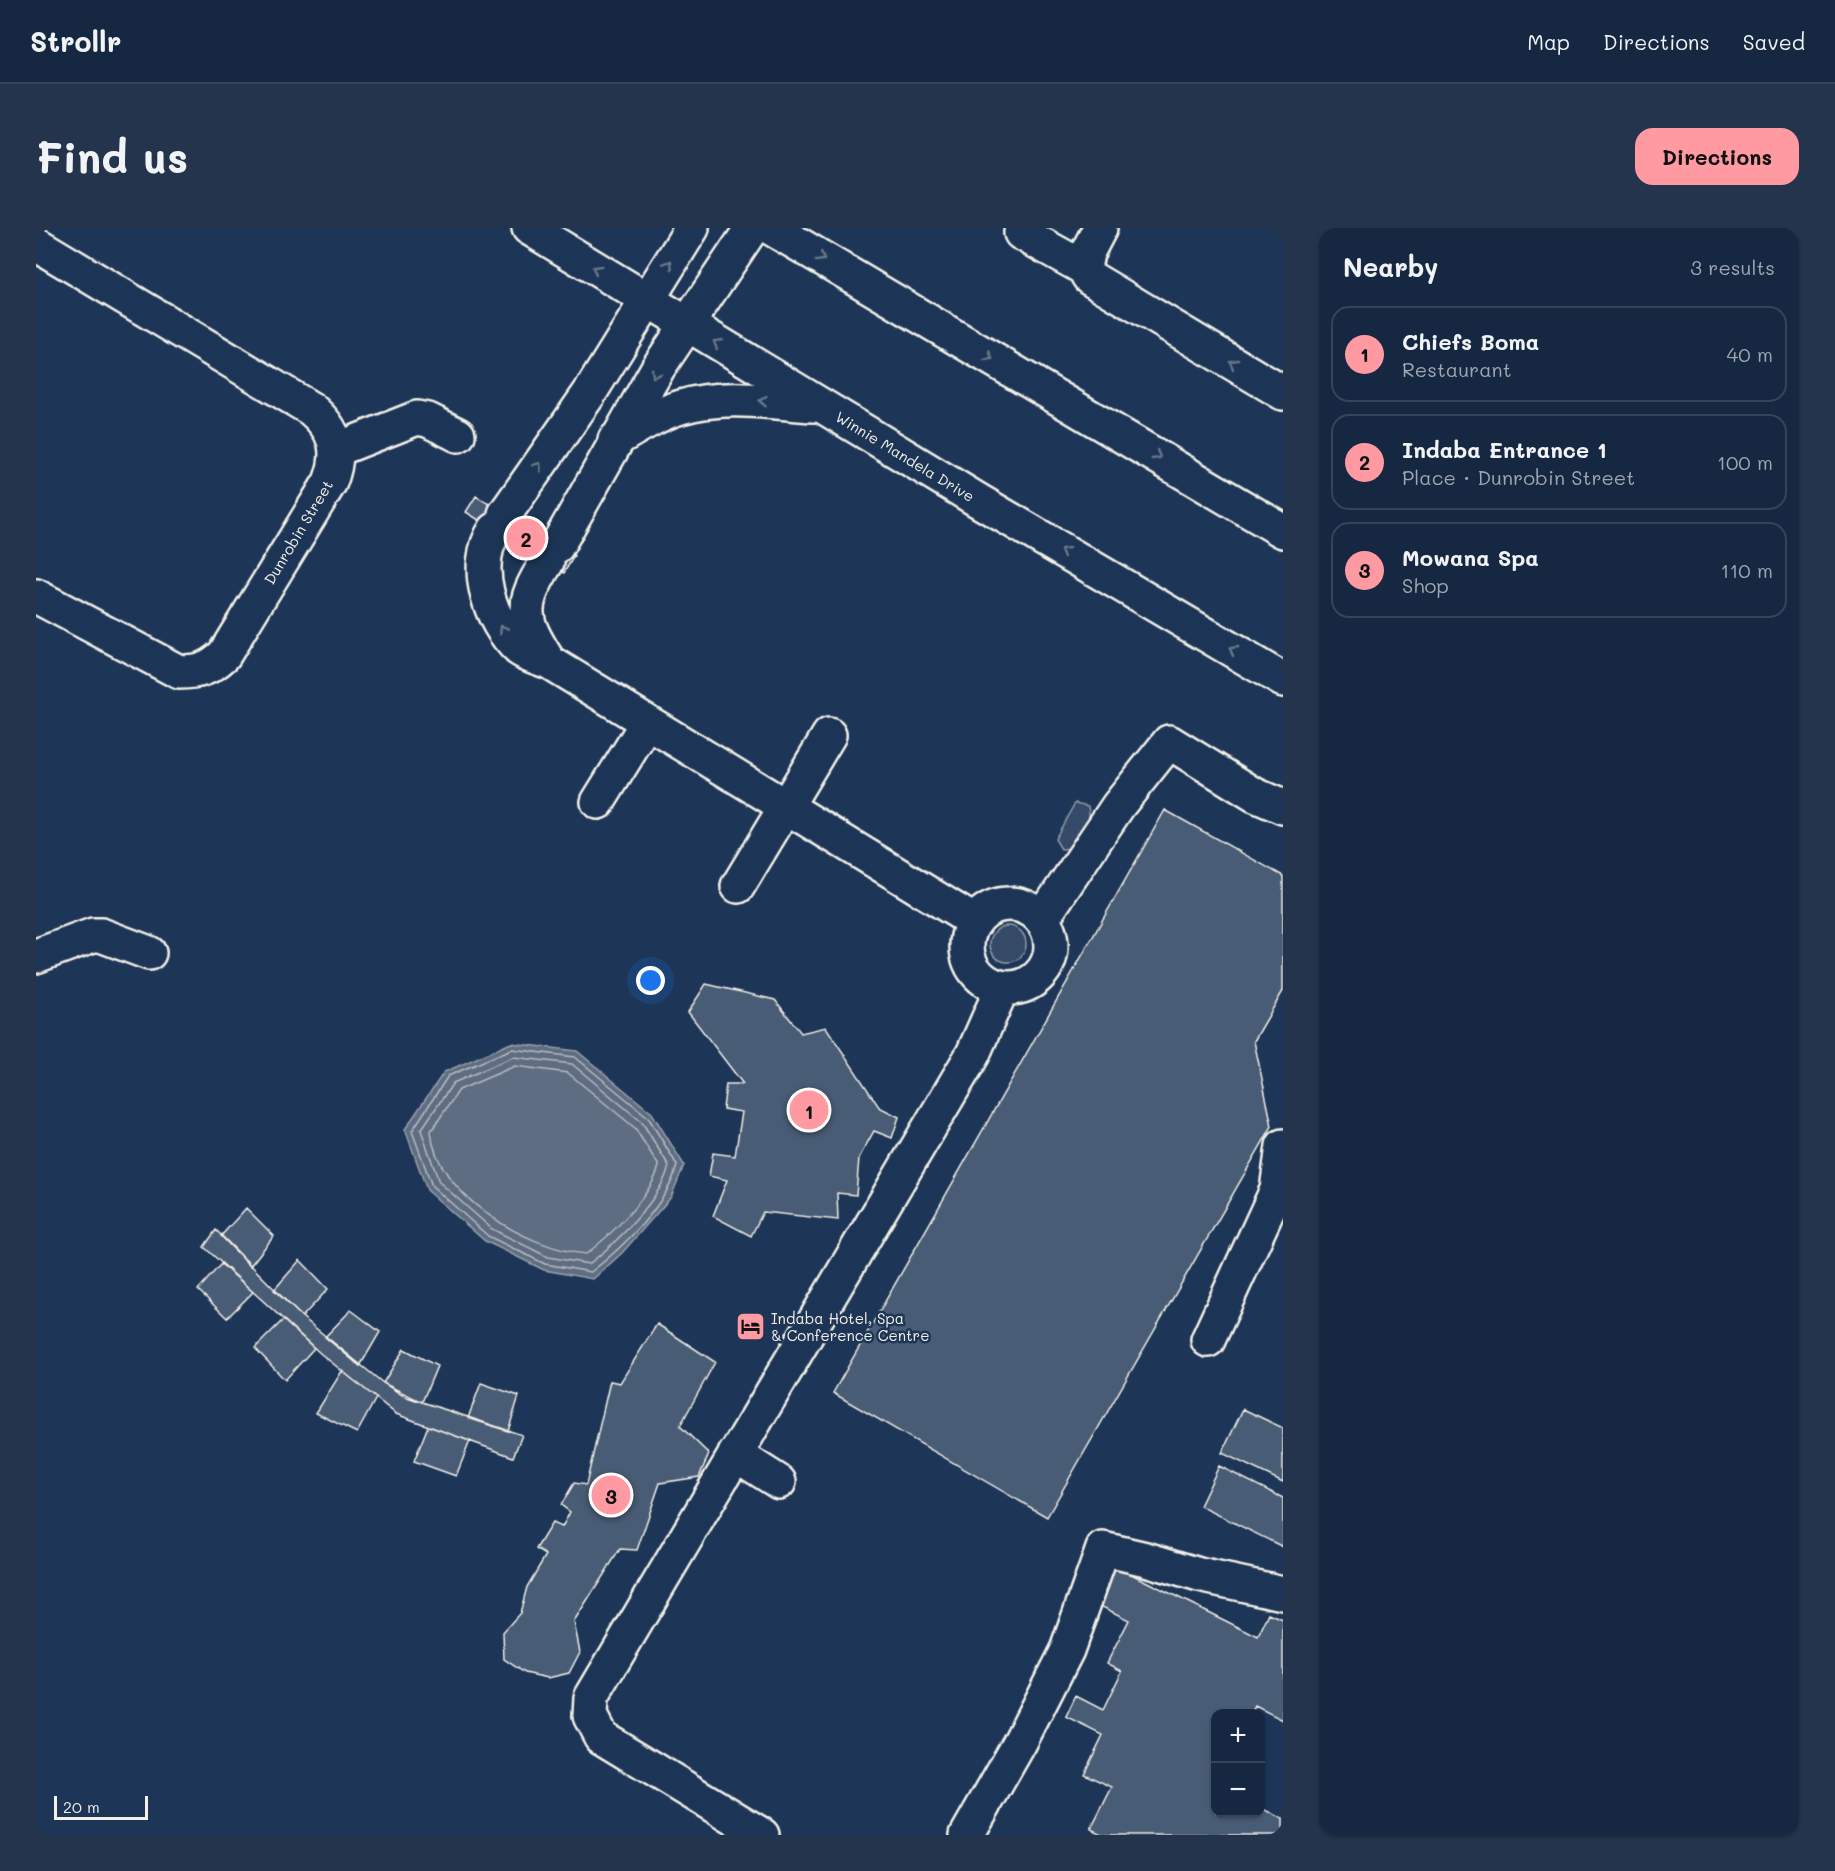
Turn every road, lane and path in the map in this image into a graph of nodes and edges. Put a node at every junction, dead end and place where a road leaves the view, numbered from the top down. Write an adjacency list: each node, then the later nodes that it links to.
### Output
1 (529, 228): 9 (street, Winnie Mandela Drive, one-way to 1)
2 (692, 228): 9 (street, one-way to 2)
3 (752, 228): 10 (street)
4 (771, 228): 16 (street, one-way to 16)
5 (1100, 228): 8 (street)
6 (1019, 230): 8 (street)
7 (36, 244): 15 (street)
8 (1084, 268): 11 (street, one-way to 8)
9 (646, 299): 10 (street, Winnie Mandela Drive); 18 (street, one-way to 9)
10 (686, 324): 12 (street, Winnie Mandela Drive, one-way to 10); 14 (street, one-way to 14)
11 (1283, 393)
12 (821, 406): 14 (street, one-way to 14); 19 (street, Winnie Mandela Drive, one-way to 12)
13 (458, 435): 15 (street)
14 (615, 440): 18 (street)
15 (338, 449): 17 (street, Dunrobin Street)
16 (1283, 531)
17 (36, 596)
18 (549, 663): 20 (street)
19 (1283, 680)
20 (647, 723): 22 (street); 23 (street)
21 (829, 735): 23 (street)
22 (598, 802)
23 (786, 807): 25 (street); 27 (street)
24 (1283, 807): 26 (street)
25 (738, 886)
26 (1042, 919): 27 (street); 30 (street)
27 (975, 922): 30 (street)
28 (148, 953): 29 (street)
29 (36, 956)
30 (1002, 988): 33 (street)
31 (1283, 1146): 32 (street)
32 (1208, 1340)
33 (735, 1454): 34 (street); 36 (street)
34 (778, 1482)
35 (1283, 1593): 37 (street)
36 (762, 1835)
37 (967, 1835)

